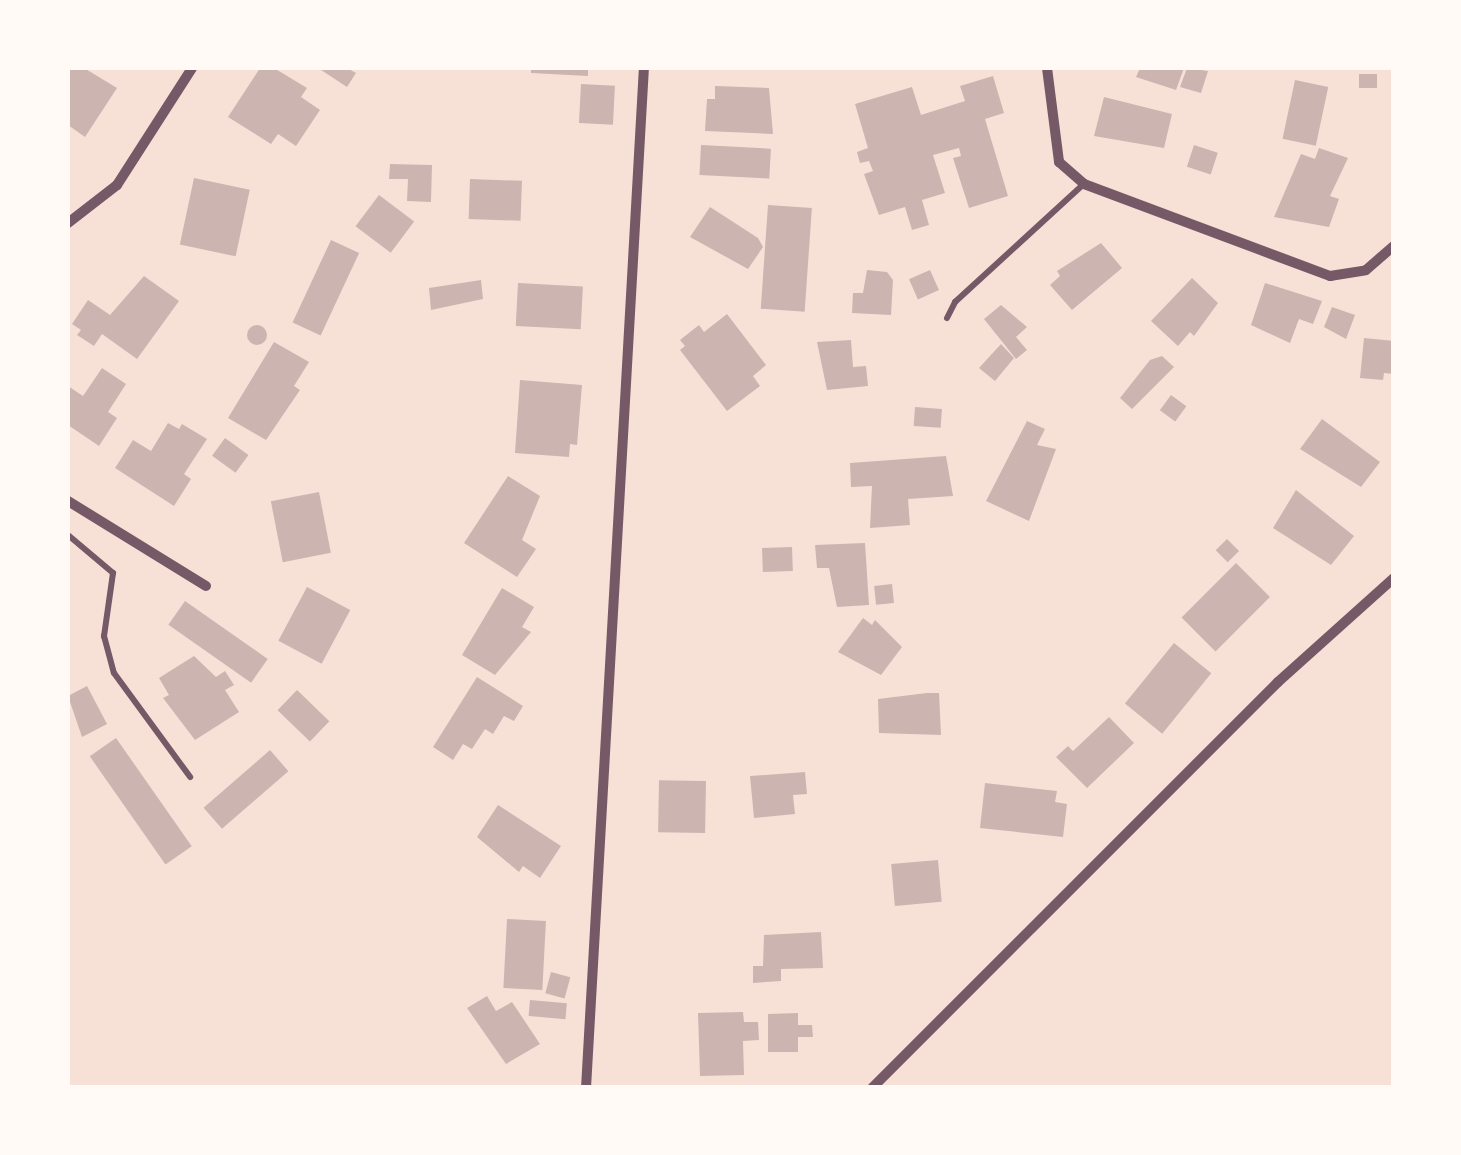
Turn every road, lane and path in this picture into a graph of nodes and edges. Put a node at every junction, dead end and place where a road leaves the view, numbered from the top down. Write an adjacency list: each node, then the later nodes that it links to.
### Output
1 (192, 68): 5 (street)
2 (644, 68): 13 (street)
3 (1047, 68): 4 (street)
4 (1084, 184): 6 (street); 7 (lane)
5 (68, 223)
6 (1394, 246)
7 (947, 318)
8 (68, 501): 11 (street)
9 (68, 535): 12 (lane)
10 (1394, 578): 14 (street)
11 (206, 586)
12 (190, 777)
13 (586, 1088)
14 (872, 1088)

